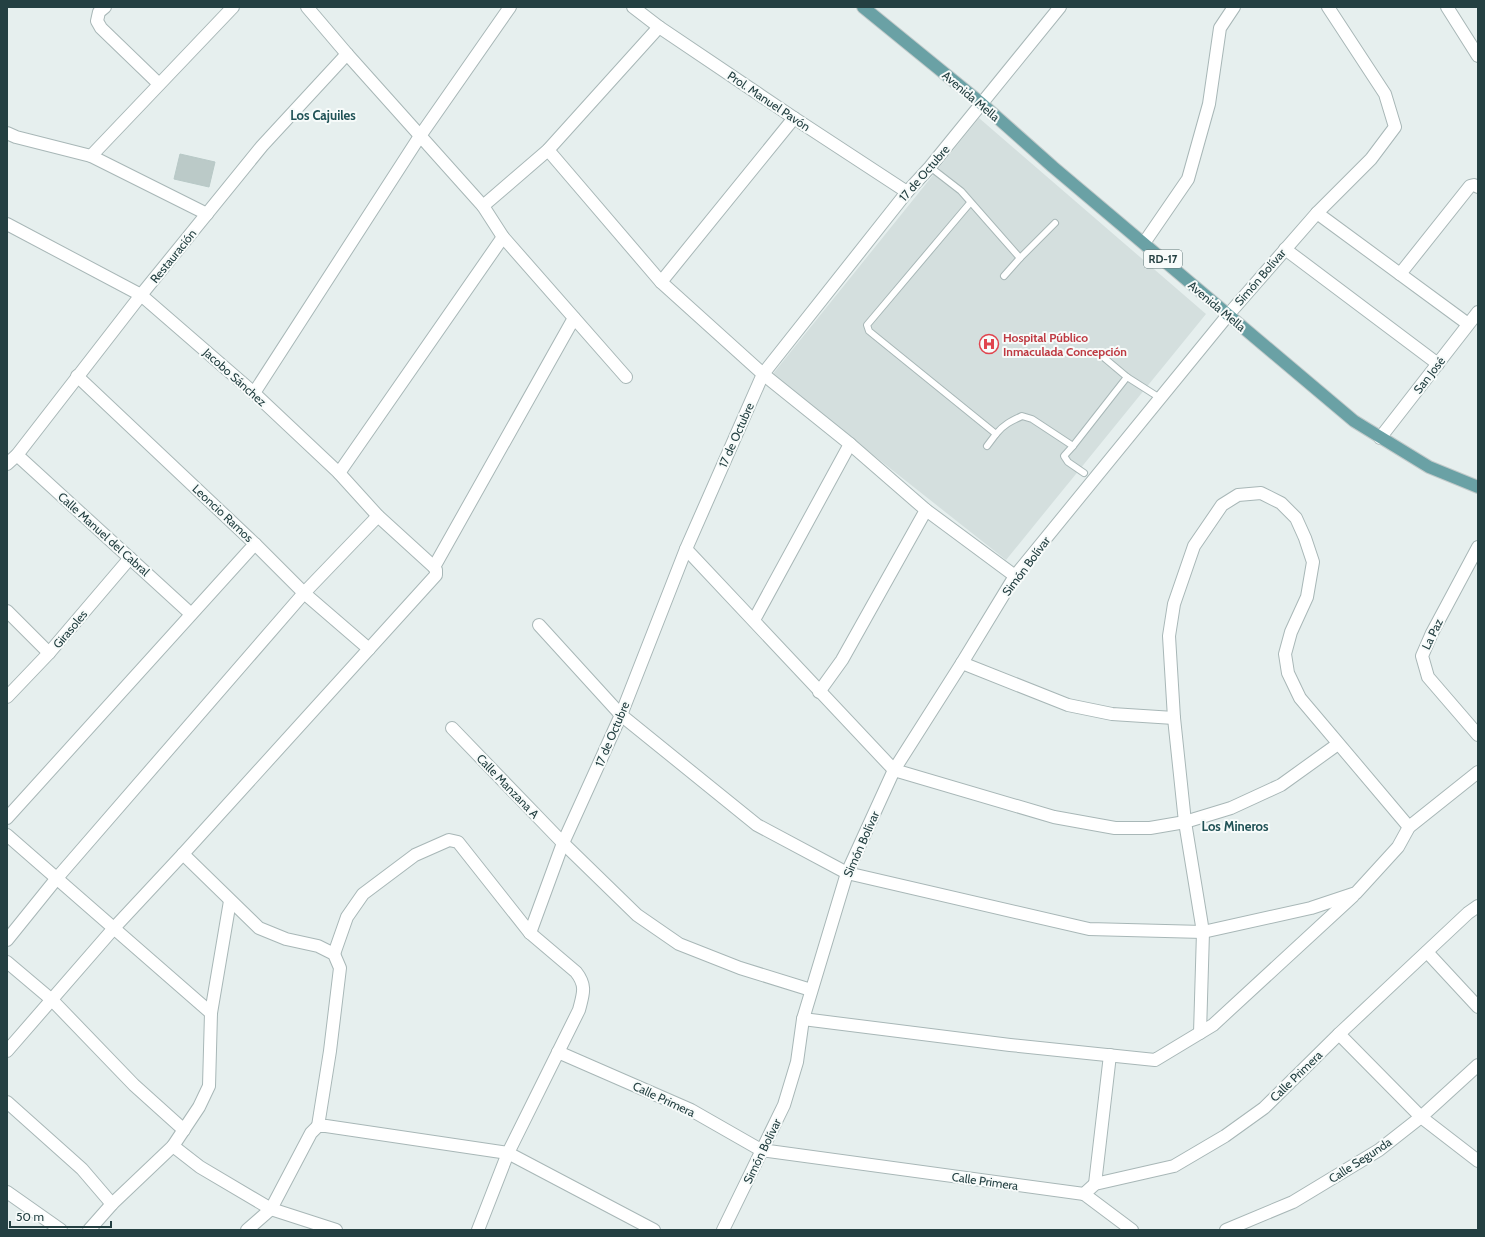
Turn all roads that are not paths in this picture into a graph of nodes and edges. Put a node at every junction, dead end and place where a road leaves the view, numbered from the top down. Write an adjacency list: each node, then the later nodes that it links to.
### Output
1 (105, 7): 14 (street)
2 (233, 7): 14 (street)
3 (307, 7): 12 (street)
4 (510, 7): 18 (street)
5 (633, 7): 11 (street, Prol. Manuel Pavón)
6 (863, 7): 15 (main road, Avenida Mella / RD-17)
7 (1060, 7): 15 (street, 17 de Octubre)
8 (1234, 7): 31 (street)
9 (1328, 7): 26 (street, Simón Bolívar)
10 (1447, 7): 13 (street)
11 (660, 27): 16 (street, Prol. Manuel Pavón); 19 (street)
12 (347, 54): 18 (street); 27 (street, Restauración)
13 (1478, 56)
14 (159, 84): 20 (street)
15 (982, 104): 21 (street, 17 de Octubre); 31 (main road, Avenida Mella / RD-17)
16 (794, 118): 23 (street, Prol. Manuel Pavón); 36 (street)
17 (7, 133): 20 (street)
18 (420, 136): 25 (street); 48 (street)
19 (548, 150): 25 (street); 36 (street)
20 (91, 156): 27 (street)
21 (930, 167): 23 (street, 17 de Octubre); 24 (lane)
22 (1478, 187): 34 (street)
23 (906, 192): 44 (street, 17 de Octubre)
24 (970, 203): 33 (lane); 50 (lane)
25 (483, 206): 30 (street)
26 (1317, 213): 32 (street, Simón Bolívar); 34 (street)
27 (207, 214): 37 (street, Restauración)
28 (1055, 223): 33 (lane)
29 (7, 224): 37 (street, Jacobo Sánchez)
30 (503, 237): 40 (street); 57 (street)
31 (1144, 243): 39 (main road, Avenida Mella / RD-17)
32 (1285, 249): 39 (street, Simón Bolívar); 43 (street)
33 (1020, 258): 35 (lane)
34 (1400, 274): 41 (street)
35 (1004, 276)
36 (661, 282): 44 (street)
37 (141, 294): 45 (street, Restauración); 48 (street, Jacobo Sánchez)
38 (1478, 312): 41 (street, San José)
39 (1228, 315): 49 (street, Simón Bolívar); 51 (main road, Avenida Mella / RD-17)
40 (574, 318): 46 (street); 66 (street)
41 (1468, 324): 43 (street, San José)
42 (1102, 356): 47 (lane)
43 (1438, 364): 51 (street, San José)
44 (763, 374): 52 (street); 64 (street, 17 de Octubre)
45 (77, 376): 55 (street, Restauración); 62 (street, Leoncio Ramos)
46 (626, 377)
47 (1127, 377): 49 (lane); 54 (lane)
48 (254, 393): 57 (street, Jacobo Sánchez)
49 (1160, 398): 67 (street, Simón Bolívar)
50 (996, 434): 53 (lane); 54 (lane)
51 (1380, 438): 59 (main road, Avenida Mella / RD-17)
52 (850, 444): 60 (street); 71 (street)
53 (987, 446)
54 (1073, 446): 58 (lane)
55 (17, 455): 56 (street, Restauración); 65 (street, Calle Manuel del Cabral)
56 (7, 464)
57 (339, 473): 61 (street, Jacobo Sánchez)
58 (1084, 473)
59 (1478, 487)
60 (926, 510): 67 (street); 76 (street)
61 (378, 516): 66 (street, Jacobo Sánchez); 68 (street)
62 (255, 544): 68 (street, Leoncio Ramos); 70 (street)
63 (1478, 547): 81 (street, La Paz)
64 (686, 549): 71 (street); 78 (street, 17 de Octubre)
65 (130, 558): 70 (street, Calle Manuel del Cabral); 74 (street, Girasoles)
66 (434, 567): 73 (street)
67 (1015, 576): 75 (street, Simón Bolívar)
68 (304, 593): 73 (street, Leoncio Ramos); 92 (street)
69 (7, 611): 74 (street)
70 (191, 614): 85 (street)
71 (754, 620): 76 (street)
72 (539, 625): 78 (street)
73 (369, 649): 90 (street)
74 (49, 653): 77 (street, Girasoles)
75 (962, 662): 79 (street); 83 (street, Simón Bolívar)
76 (819, 692): 83 (street)
77 (7, 697)
78 (621, 715): 89 (street, 17 de Octubre); 91 (street)
79 (1174, 718): 82 (street); 86 (street)
80 (452, 728): 89 (street, Calle Manzana A)
81 (1478, 735)
82 (1338, 744): 86 (street); 87 (street)
83 (894, 770): 86 (street); 91 (street, Simón Bolívar)
84 (1478, 772): 87 (street)
85 (7, 818)
86 (1185, 822): 97 (street)
87 (1409, 827): 93 (street)
88 (7, 835): 92 (street)
89 (564, 843): 98 (street, 17 de Octubre); 103 (street, Calle Manzana A)
90 (183, 854): 94 (street); 96 (street)
91 (847, 873): 97 (street); 103 (street, Simón Bolívar)
92 (56, 878): 96 (street); 99 (street)
93 (1356, 893): 97 (street); 108 (street)
94 (230, 901): 101 (street); 106 (street)
95 (1478, 906): 100 (street, Calle Primera)
96 (114, 928): 104 (street); 106 (street)
97 (1203, 932): 108 (street)
98 (530, 933): 101 (street); 111 (street)
99 (7, 940)
100 (1427, 952): 105 (street); 109 (street, Calle Primera)
101 (334, 954): 116 (street)
102 (7, 962): 104 (street)
103 (811, 990): 107 (street, Simón Bolívar)
104 (52, 1000): 110 (street); 117 (street)
105 (1478, 1007)
106 (211, 1012): 117 (street)
107 (802, 1019): 112 (street); 119 (street, Simón Bolívar)
108 (1200, 1033): 112 (street)
109 (1339, 1034): 115 (street); 122 (street, Calle Primera)
110 (7, 1050)
111 (558, 1052): 119 (street, Calle Primera); 120 (street)
112 (1110, 1055): 122 (street)
113 (1478, 1065): 115 (street, Calle Segunda)
114 (7, 1102): 125 (street)
115 (1421, 1117): 121 (street); 135 (street, Calle Segunda)
116 (318, 1126): 120 (street); 126 (street)
117 (184, 1130): 118 (street)
118 (173, 1146): 125 (street); 126 (street)
119 (762, 1150): 124 (street, Calle Primera); 133 (street, Simón Bolívar)
120 (508, 1153): 131 (street); 132 (street)
121 (1478, 1161)
122 (1095, 1184): 124 (street, Calle Primera)
123 (7, 1192): 127 (street)
124 (1084, 1194): 134 (street)
125 (112, 1204): 128 (street)
126 (270, 1209): 129 (street); 130 (street)
127 (61, 1230)
128 (88, 1230)
129 (247, 1230)
130 (336, 1230)
131 (478, 1230)
132 (654, 1230)
133 (723, 1230)
134 (1132, 1230)
135 (1226, 1230)

